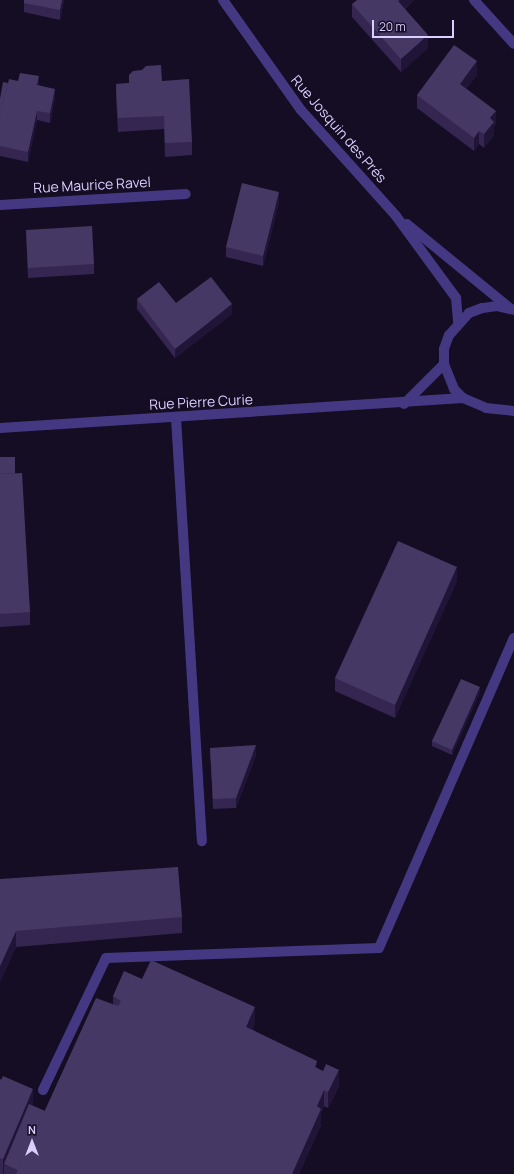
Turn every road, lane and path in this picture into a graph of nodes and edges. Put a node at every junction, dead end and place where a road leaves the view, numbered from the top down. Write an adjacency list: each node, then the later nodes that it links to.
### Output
1 (223, 0): 6 (street, Rue Josquin des Prés)
2 (474, 0): 3 (street)
3 (514, 44)
4 (186, 194): 5 (street, Rue Maurice Ravel)
5 (0, 205)
6 (396, 216): 7 (street, Rue Josquin des Prés); 8 (street, Rue Josquin des Prés)
7 (512, 309): 8 (street)
8 (458, 322): 9 (street)
9 (444, 364): 10 (street); 11 (street)
10 (464, 398): 11 (street, Rue Pierre Curie); 13 (street)
11 (404, 404): 15 (street, Rue Pierre Curie)
12 (514, 405): 13 (street)
13 (499, 409): 14 (street)
14 (514, 411)
15 (176, 418): 16 (street, Rue Pierre Curie); 18 (street)
16 (0, 428)
17 (514, 638): 19 (street)
18 (202, 841)
19 (43, 1090)

